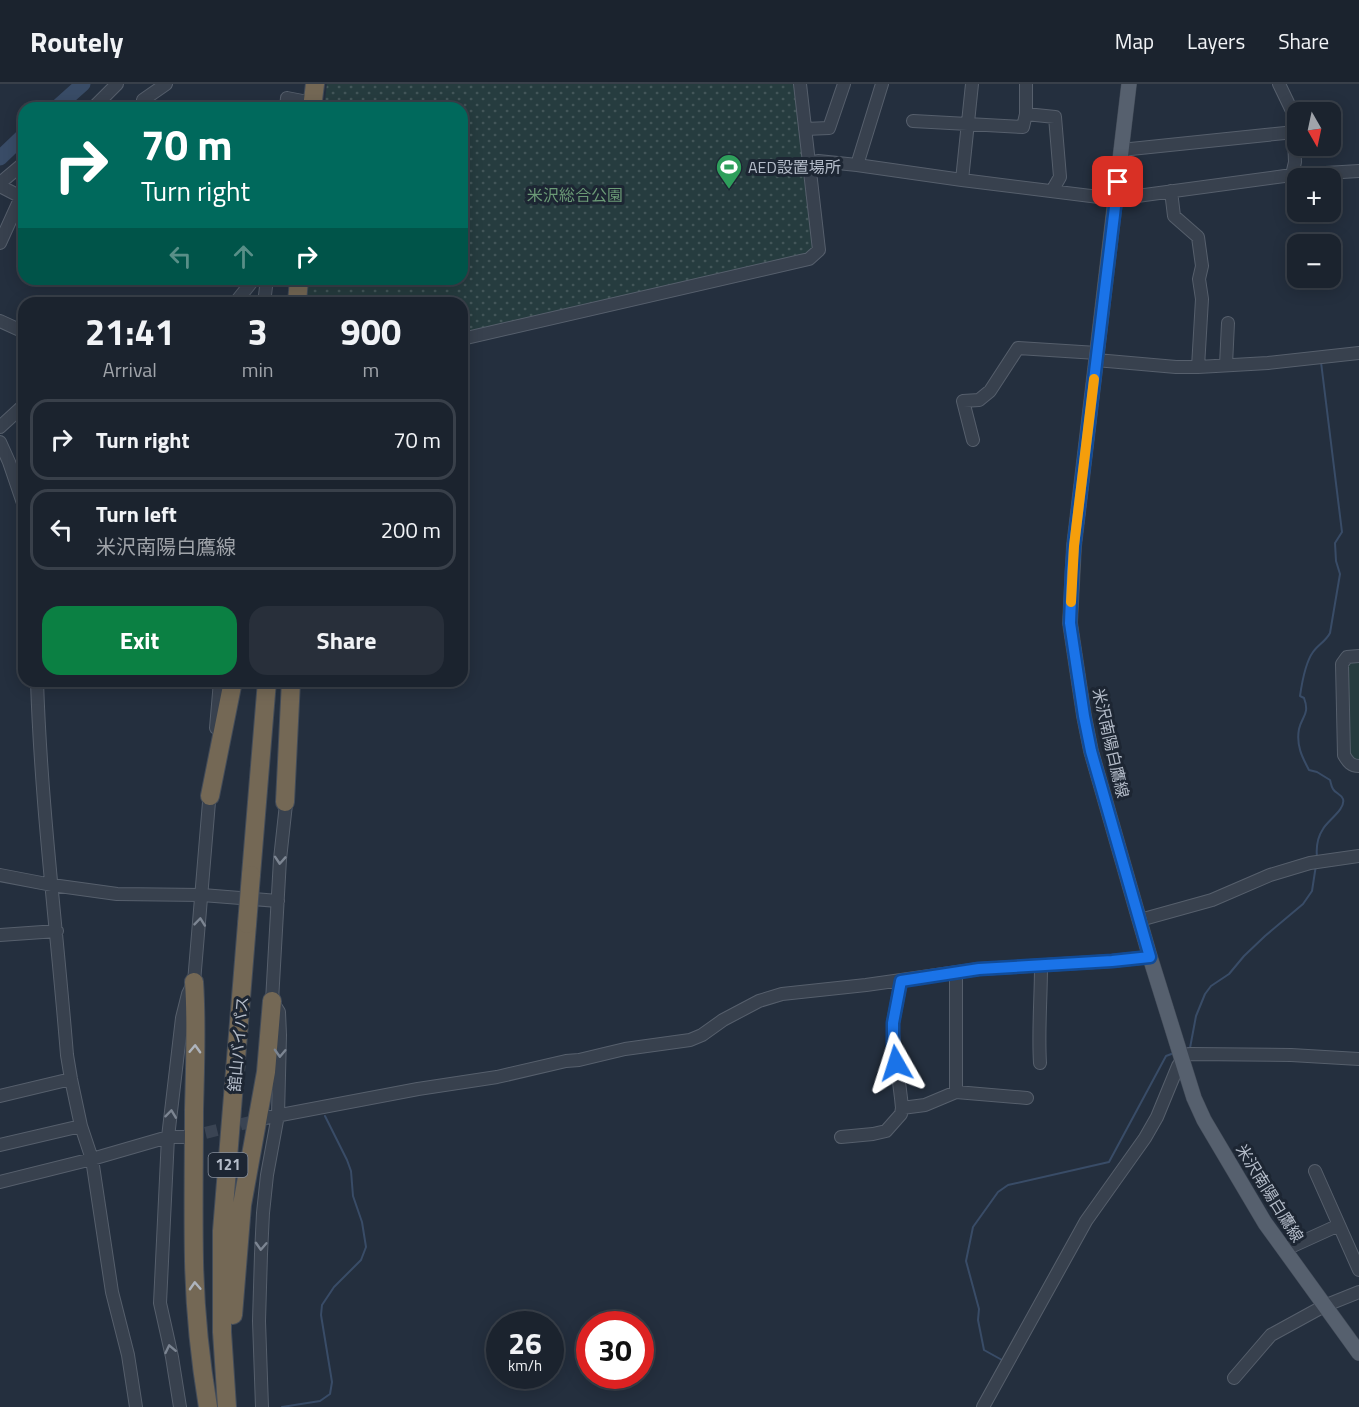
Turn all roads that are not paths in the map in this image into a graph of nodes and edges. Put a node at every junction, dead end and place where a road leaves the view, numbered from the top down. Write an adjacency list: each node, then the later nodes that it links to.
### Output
1 (117, 84): 12 (street)
2 (166, 84): 11 (street)
3 (315, 84): 15 (highway)
4 (800, 84): 20 (street)
5 (844, 84): 20 (street)
6 (882, 84): 24 (street)
7 (972, 84): 19 (street)
8 (1026, 84): 17 (street)
9 (1129, 84): 22 (main road, 米沢南陽白鷹線)
10 (1279, 84): 16 (street)
11 (143, 100)
12 (99, 102)
13 (287, 102): 14 (street)
14 (300, 102)
15 (313, 102)
16 (1288, 102)
17 (1026, 114): 19 (street); 31 (street)
18 (913, 121): 19 (street)
19 (968, 125): 29 (street)
20 (805, 129): 23 (street)
21 (1287, 133): 22 (street)
22 (1121, 150): 34 (main road, 米沢南陽白鷹線)
23 (809, 163): 24 (street); 42 (street)
24 (857, 165): 29 (street)
25 (18, 168): 30 (street)
26 (1359, 171): 27 (street)
27 (1341, 172)
28 (1287, 177): 32 (street)
29 (962, 180): 31 (street)
30 (0, 184): 33 (street)
31 (1052, 191): 34 (street)
32 (1171, 191): 34 (street); 46 (street)
33 (18, 195)
34 (1116, 199): 44 (main road, 米沢南陽白鷹線)
35 (18, 204): 36 (street)
36 (0, 243)
37 (249, 285): 38 (street)
38 (239, 297)
39 (0, 321): 41 (street)
40 (1228, 323): 45 (street)
41 (18, 329)
42 (468, 338)
43 (1359, 353): 45 (street)
44 (1097, 356): 46 (street); 49 (street); 67 (main road, 米沢南陽白鷹線)
45 (1226, 365): 46 (street)
46 (1198, 367)
47 (18, 410): 48 (street)
48 (0, 427)
49 (973, 440)
50 (0, 442): 51 (street)
51 (18, 488)
52 (1359, 656): 59 (street)
53 (37, 687): 64 (street)
54 (219, 687): 60 (street)
55 (232, 687): 60 (highway)
56 (267, 687): 104 (highway, 舘山バイパス / 121, bridge)
57 (291, 687): 61 (highway)
58 (299, 687): 61 (street)
59 (1359, 766)
60 (210, 796): 65 (street)
61 (285, 802): 66 (street, one-way to 66)
62 (1359, 856): 67 (street)
63 (0, 875): 64 (street)
64 (52, 885): 65 (street); 68 (street)
65 (202, 895): 66 (street); 74 (street, one-way to 65)
66 (278, 901): 75 (street)
67 (1140, 920): 70 (main road, 米沢南陽白鷹線)
68 (57, 931): 69 (street); 79 (street)
69 (0, 935)
70 (1150, 957): 71 (street); 76 (main road, 米沢南陽白鷹線)
71 (1041, 966): 72 (street); 78 (street)
72 (956, 973): 73 (street); 80 (street)
73 (901, 981): 83 (street); 84 (street)
74 (194, 982): 87 (street, one-way to 74); 103 (highway, one-way to 74)
75 (272, 1001): 84 (street, one-way to 84); 105 (highway)
76 (1182, 1058): 77 (street); 95 (main road, 米沢南陽白鷹線); 107 (street)
77 (1359, 1059)
78 (1040, 1063)
79 (71, 1079): 81 (street); 86 (street)
80 (956, 1092): 82 (street); 83 (street)
81 (0, 1096)
82 (1027, 1098)
83 (902, 1108): 89 (street)
84 (278, 1115): 85 (street); 106 (street, one-way to 106)
85 (265, 1118)
86 (81, 1126): 90 (street); 91 (street)
87 (168, 1137): 88 (street); 91 (street); 102 (street, one-way to 87)
88 (188, 1137)
89 (841, 1137)
90 (0, 1145)
91 (92, 1159): 93 (street); 101 (street)
92 (1315, 1171): 94 (street)
93 (0, 1182)
94 (1339, 1225): 95 (street); 96 (street)
95 (1284, 1250): 98 (main road, 米沢南陽白鷹線)
96 (1359, 1270)
97 (1359, 1292): 98 (street)
98 (1324, 1306): 99 (main road, 米沢南陽白鷹線); 100 (street)
99 (1359, 1353)
100 (1234, 1378)
101 (136, 1407)
102 (180, 1407)
103 (208, 1407)
104 (226, 1407)
105 (234, 1407)
106 (262, 1407)
107 (982, 1407)

